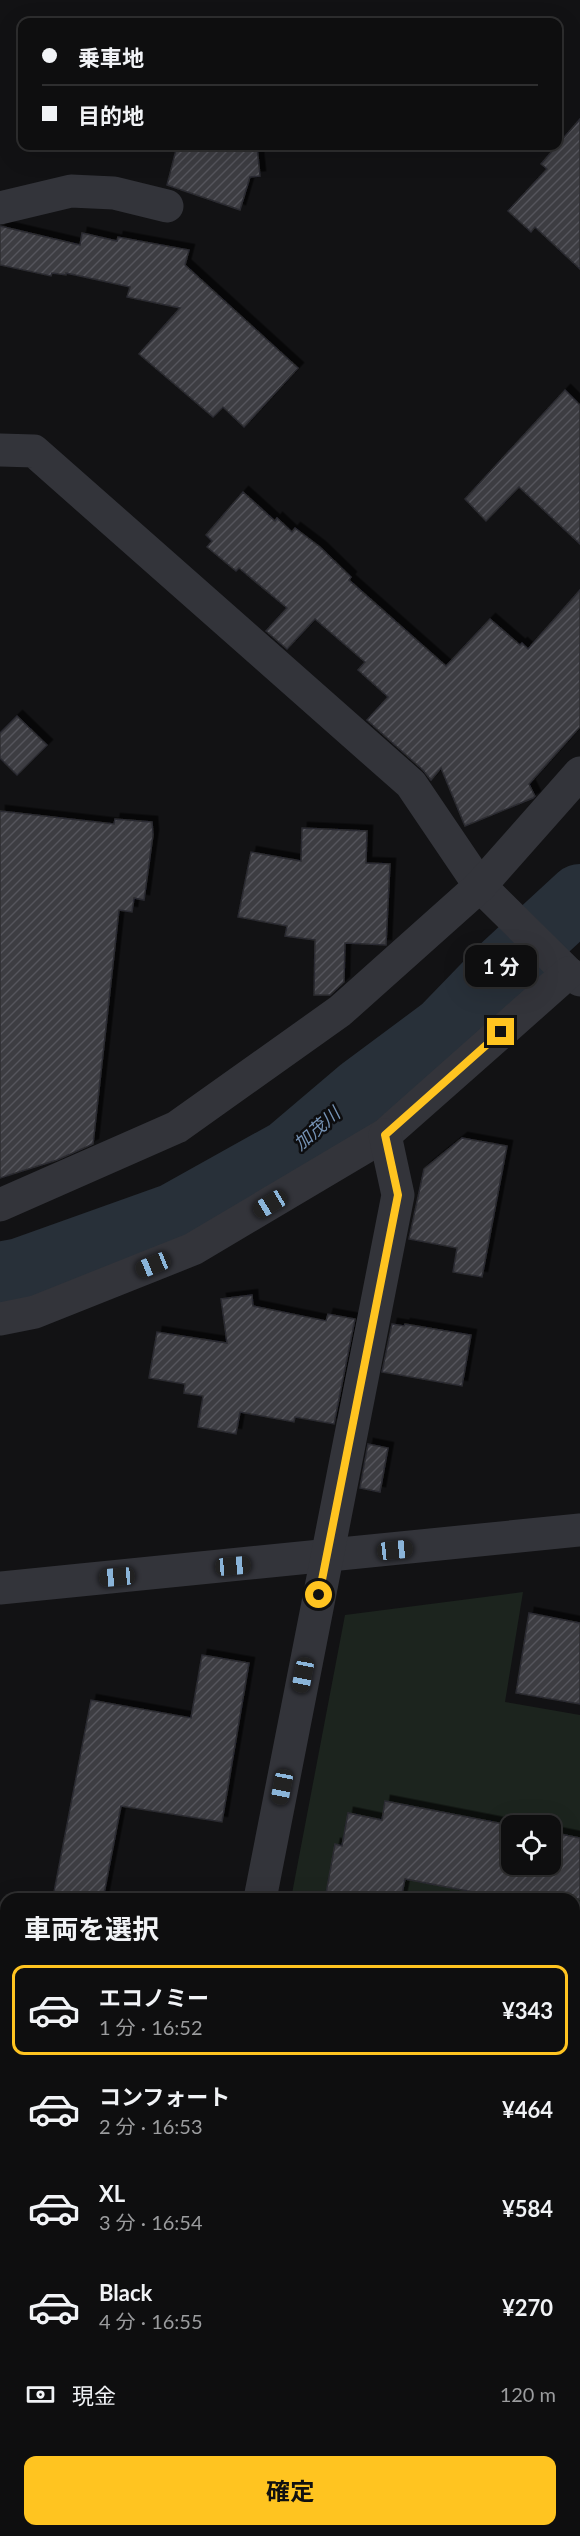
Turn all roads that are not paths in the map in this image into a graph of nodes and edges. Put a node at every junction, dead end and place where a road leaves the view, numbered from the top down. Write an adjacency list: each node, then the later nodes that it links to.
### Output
1 (167, 206): 2 (street)
2 (0, 208)
3 (0, 450): 5 (street)
4 (580, 773): 5 (street)
5 (480, 886): 6 (street); 8 (street)
6 (574, 976): 7 (street)
7 (385, 1135): 9 (street); 11 (street)
8 (0, 1204)
9 (0, 1319)
10 (580, 1530): 11 (street)
11 (326, 1557): 12 (street); 13 (street)
12 (0, 1588)
13 (262, 1893)

